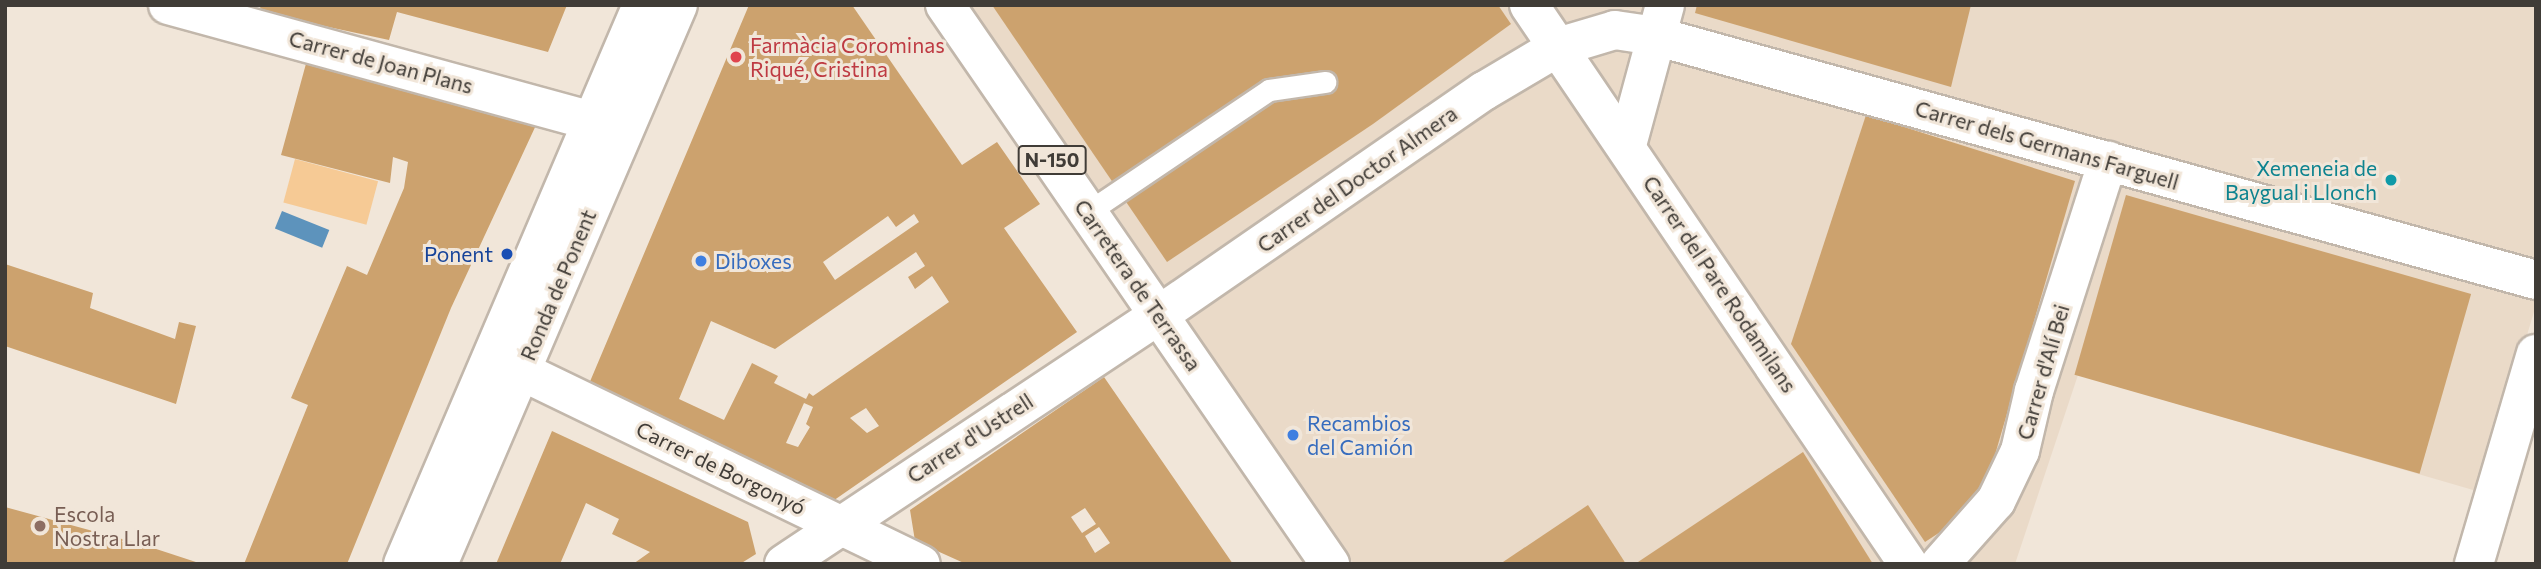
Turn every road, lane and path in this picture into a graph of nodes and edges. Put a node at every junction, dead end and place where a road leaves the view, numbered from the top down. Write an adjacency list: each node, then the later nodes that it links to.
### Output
1 (168, 5): 9 (street, Carrer de Joan Plans)
2 (642, 5): 9 (street, Ronda de Ponent)
3 (678, 5): 16 (street, Ronda de Ponent)
4 (945, 5): 12 (street, Carretera de Terrassa / N-150)
5 (1529, 5): 7 (street, Carrer del Pare Rodamilans)
6 (1660, 21): 7 (street, Carrer dels Germans Farguell); 10 (street); 11 (street, Carrer dels Germans Farguell)
7 (1558, 47): 10 (street, Carrer del Pare Rodamilans); 14 (street, Carrer del Doctor Almera)
8 (1325, 82): 12 (lane)
9 (593, 121): 18 (street, Ronda de Ponent)
10 (1627, 145): 23 (street, Carrer del Pare Rodamilans)
11 (2108, 162): 13 (street, Carrer dels Germans Farguell); 24 (street, Carrer d'Alí Bei)
12 (1088, 212): 14 (street, Carretera de Terrassa / N-150)
13 (2536, 280)
14 (1158, 316): 17 (street, Carrer d'Ustrell); 22 (street, Carretera de Terrassa / N-150)
15 (2536, 354): 25 (street)
16 (520, 371): 17 (street, Carrer de Borgonyó); 19 (street, Ronda de Ponent)
17 (838, 525): 20 (street, Carrer d'Ustrell); 21 (street, Carrer de Borgonyó)
18 (403, 564)
19 (438, 564)
20 (784, 564)
21 (921, 564)
22 (1330, 564)
23 (1908, 564)
24 (1940, 564)
25 (2474, 564)

